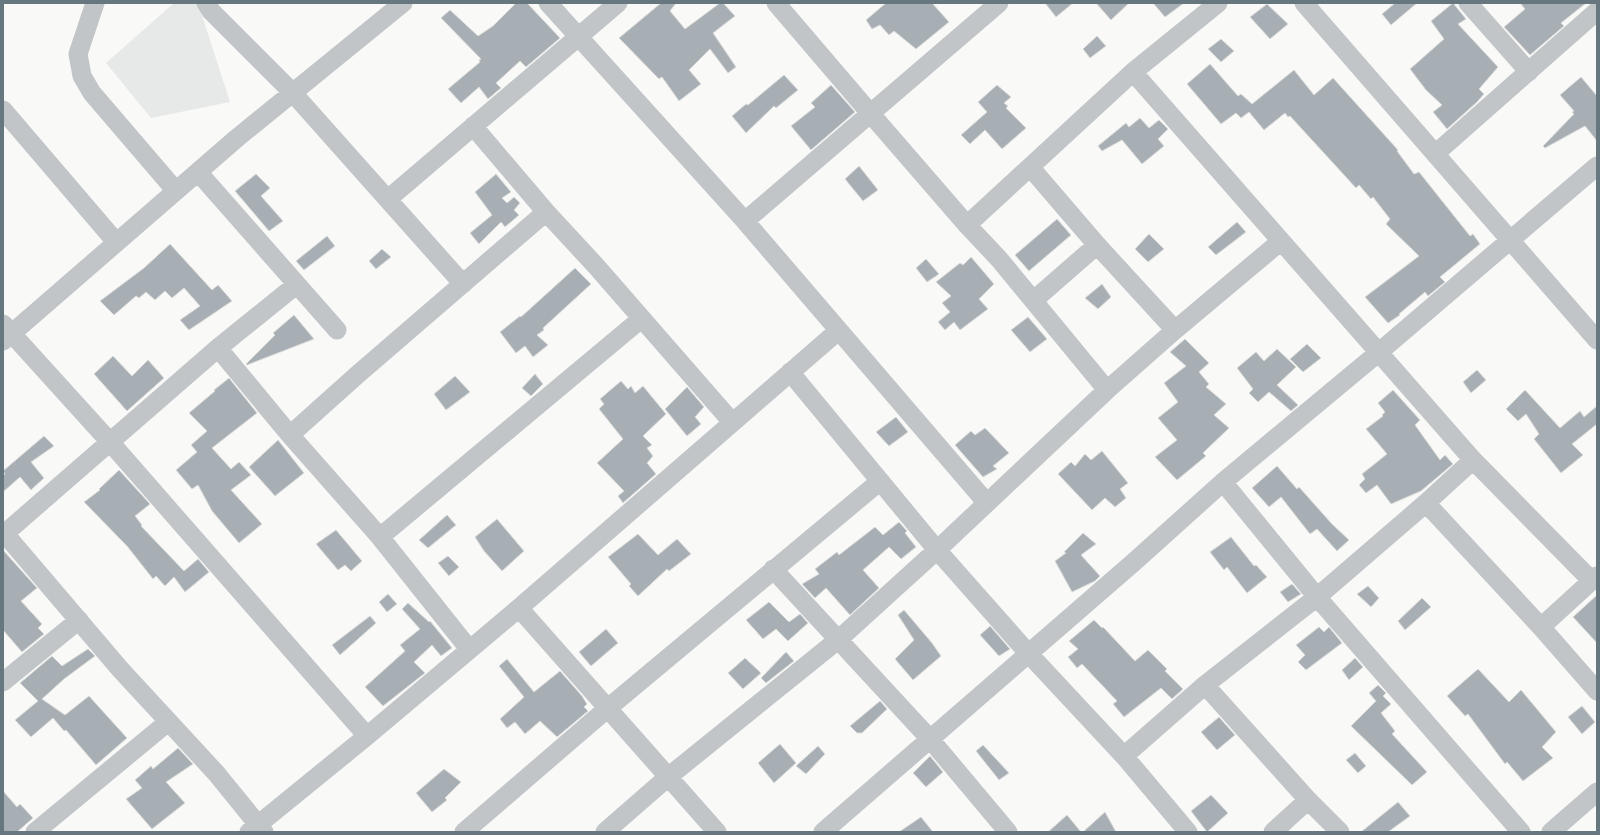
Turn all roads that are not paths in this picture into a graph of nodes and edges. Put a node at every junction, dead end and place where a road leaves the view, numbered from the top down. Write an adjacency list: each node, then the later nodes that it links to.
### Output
1 (95, 3): 23 (street)
2 (206, 3): 15 (street)
3 (404, 3): 15 (street)
4 (548, 3): 12 (street)
5 (618, 3): 12 (street)
6 (999, 3): 17 (street)
7 (1218, 3): 13 (street)
8 (1304, 3): 19 (street)
9 (1468, 3): 14 (street)
10 (780, 4): 17 (street)
11 (1597, 11): 14 (street)
12 (578, 36): 18 (street); 26 (street)
13 (1133, 72): 21 (street); 29 (street)
14 (1529, 72): 19 (street)
15 (292, 92): 22 (street); 24 (street)
16 (3, 110): 30 (street)
17 (870, 114): 26 (street); 27 (street)
18 (473, 126): 24 (street); 25 (street)
19 (1435, 154): 28 (street)
20 (1597, 166): 28 (street)
21 (1030, 167): 27 (street); 31 (street)
22 (198, 172): 23 (street); 33 (street)
23 (176, 190): 30 (street)
24 (388, 199): 32 (street)
25 (546, 212): 32 (street); 35 (street)
26 (745, 221): 38 (street)
27 (967, 225): 34 (street)
28 (1510, 240): 40 (street); 42 (street)
29 (1281, 241): 37 (street); 42 (street)
30 (116, 242): 39 (street)
31 (1098, 245): 34 (street); 37 (street)
32 (463, 284): 46 (street)
33 (296, 285): 36 (street); 41 (street)
34 (1034, 300): 44 (street)
35 (641, 319): 45 (street); 54 (street)
36 (337, 330)
37 (1175, 330): 44 (street)
38 (838, 331): 43 (street); 51 (street)
39 (6, 333): 47 (street)
40 (1597, 340)
41 (218, 348): 46 (street); 47 (street)
42 (1378, 353): 48 (street); 50 (street)
43 (790, 372): 45 (street); 49 (street)
44 (1107, 390): 51 (street)
45 (732, 422): 59 (street)
46 (290, 435): 54 (street)
47 (110, 442): 53 (street); 70 (street)
48 (1473, 460): 52 (street); 57 (street)
49 (880, 482): 55 (street); 56 (street)
50 (1223, 482): 58 (street); 64 (street)
51 (986, 502): 55 (street)
52 (1426, 503): 58 (street); 61 (street)
53 (4, 535): 60 (street)
54 (380, 537): 63 (street)
55 (937, 550): 62 (street); 64 (street)
56 (773, 569): 62 (street); 68 (street)
57 (1594, 578): 61 (street)
58 (1317, 597): 66 (street); 86 (street)
59 (519, 608): 63 (street); 68 (street)
60 (79, 620): 65 (street); 69 (street)
61 (1541, 627): 67 (street)
62 (839, 639): 71 (street); 73 (street)
63 (469, 649): 70 (street)
64 (1028, 653): 71 (street); 72 (street)
65 (3, 682)
66 (1205, 685): 72 (street); 75 (street)
67 (1597, 691)
68 (608, 708): 73 (street); 78 (street)
69 (168, 722): 76 (street); 77 (street)
70 (367, 736): 76 (street)
71 (930, 739): 81 (street); 82 (street)
72 (1124, 756): 83 (street)
73 (668, 777): 79 (street); 80 (street)
74 (1597, 792): 87 (street)
75 (1308, 800): 84 (street); 85 (street)
76 (257, 830)
77 (35, 832)
78 (464, 832)
79 (605, 832)
80 (717, 832)
81 (823, 832)
82 (1008, 832)
83 (1188, 832)
84 (1273, 832)
85 (1340, 832)
86 (1521, 832)
87 (1552, 832)

